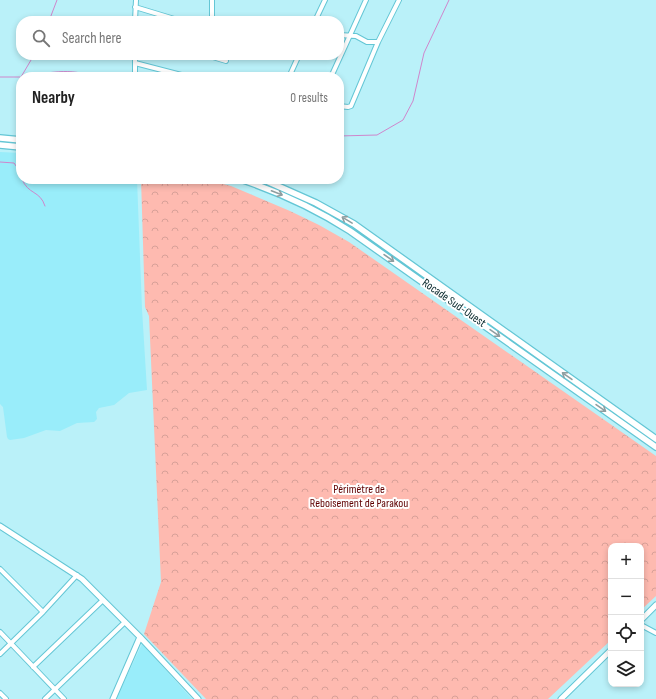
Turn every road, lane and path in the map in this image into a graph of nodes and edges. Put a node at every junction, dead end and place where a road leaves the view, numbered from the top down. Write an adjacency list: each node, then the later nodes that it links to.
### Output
1 (136, 0): 6 (street)
2 (212, 0): 9 (street)
3 (325, 0): 10 (street)
4 (366, 0): 12 (street)
5 (399, 0): 13 (street)
6 (135, 8): 7 (street); 8 (street)
7 (135, 16)
8 (163, 16)
9 (212, 16)
10 (317, 16)
11 (344, 35): 12 (street)
12 (350, 36): 13 (street); 14 (street)
13 (378, 42): 24 (street)
14 (344, 49)
15 (223, 60): 18 (street)
16 (297, 60): 22 (street)
17 (339, 60): 23 (street)
18 (226, 61)
19 (135, 63): 20 (street); 21 (street)
20 (135, 72)
21 (170, 72)
22 (291, 72)
23 (333, 72)
24 (344, 107)
25 (0, 138): 26 (main road)
26 (16, 140)
27 (0, 145): 28 (main road)
28 (16, 147)
29 (253, 184): 32 (main road, Rocade Sud-Ouest, one-way to 32)
30 (273, 184): 31 (main road, Rocade Sud-Ouest, one-way to 30)
31 (656, 439)
32 (656, 447)
33 (0, 526): 35 (street)
34 (0, 569): 38 (street)
35 (77, 575): 36 (street); 38 (street)
36 (103, 600): 40 (street); 48 (street)
37 (656, 606): 39 (street)
38 (43, 612): 45 (street)
39 (644, 617)
40 (125, 622): 44 (street); 49 (street)
41 (644, 627): 43 (street)
42 (0, 632): 45 (street)
43 (656, 633)
44 (140, 637): 54 (street); 55 (street)
45 (11, 644): 47 (street); 48 (street)
46 (610, 651): 56 (street)
47 (0, 654)
48 (33, 667): 49 (street)
49 (54, 689): 52 (street); 53 (street)
50 (0, 693): 51 (street)
51 (6, 699)
52 (45, 699)
53 (64, 699)
54 (113, 699)
55 (198, 699)
56 (561, 699)

